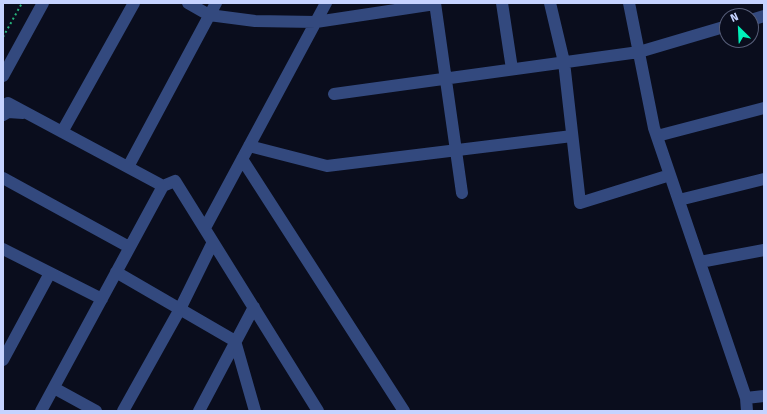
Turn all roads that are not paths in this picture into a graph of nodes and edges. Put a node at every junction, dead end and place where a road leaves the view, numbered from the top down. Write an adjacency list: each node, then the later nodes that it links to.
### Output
1 (43, 3): 16 (street)
2 (134, 3): 23 (street)
3 (188, 3): 10 (street)
4 (216, 3): 10 (street)
5 (326, 3): 11 (street)
6 (435, 3): 11 (street); 17 (street)
7 (502, 3): 15 (street)
8 (550, 3): 14 (street)
9 (629, 3): 13 (street)
10 (209, 15): 11 (street); 29 (street)
11 (316, 22): 26 (street)
12 (719, 28): 13 (street)
13 (639, 52): 14 (street); 25 (street)
14 (564, 62): 15 (street); 24 (street)
15 (512, 69): 17 (street)
16 (3, 76)
17 (446, 79): 18 (street); 27 (street)
18 (334, 94)
19 (8, 103): 21 (street)
20 (764, 108): 25 (street)
21 (26, 113): 22 (street); 23 (street)
22 (3, 115)
23 (62, 132): 29 (street)
24 (572, 136): 27 (street); 30 (street)
25 (657, 136): 30 (street)
26 (249, 146): 27 (street); 28 (street)
27 (456, 150): 34 (street)
28 (242, 159): 36 (street); 58 (street)
29 (128, 167): 33 (street)
30 (670, 175): 35 (street)
31 (3, 178): 38 (street)
32 (764, 179): 35 (street)
33 (163, 186): 36 (street); 38 (street)
34 (462, 193)
35 (679, 200): 41 (street)
36 (205, 228): 37 (street)
37 (213, 242): 45 (street); 46 (street)
38 (129, 247): 42 (street)
39 (3, 249): 43 (street)
40 (764, 250): 41 (street)
41 (700, 262): 51 (street)
42 (116, 272): 44 (street); 46 (street)
43 (50, 273): 44 (street); 48 (street)
44 (102, 298): 49 (street)
45 (254, 307): 47 (street); 57 (street)
46 (180, 309): 47 (street); 54 (street)
47 (235, 341): 55 (street); 56 (street)
48 (3, 360)
49 (54, 388): 52 (street); 53 (street)
50 (764, 396): 51 (street)
51 (746, 398): 59 (street)
52 (41, 411)
53 (96, 411)
54 (123, 411)
55 (199, 411)
56 (255, 411)
57 (318, 411)
58 (404, 411)
59 (747, 411)

